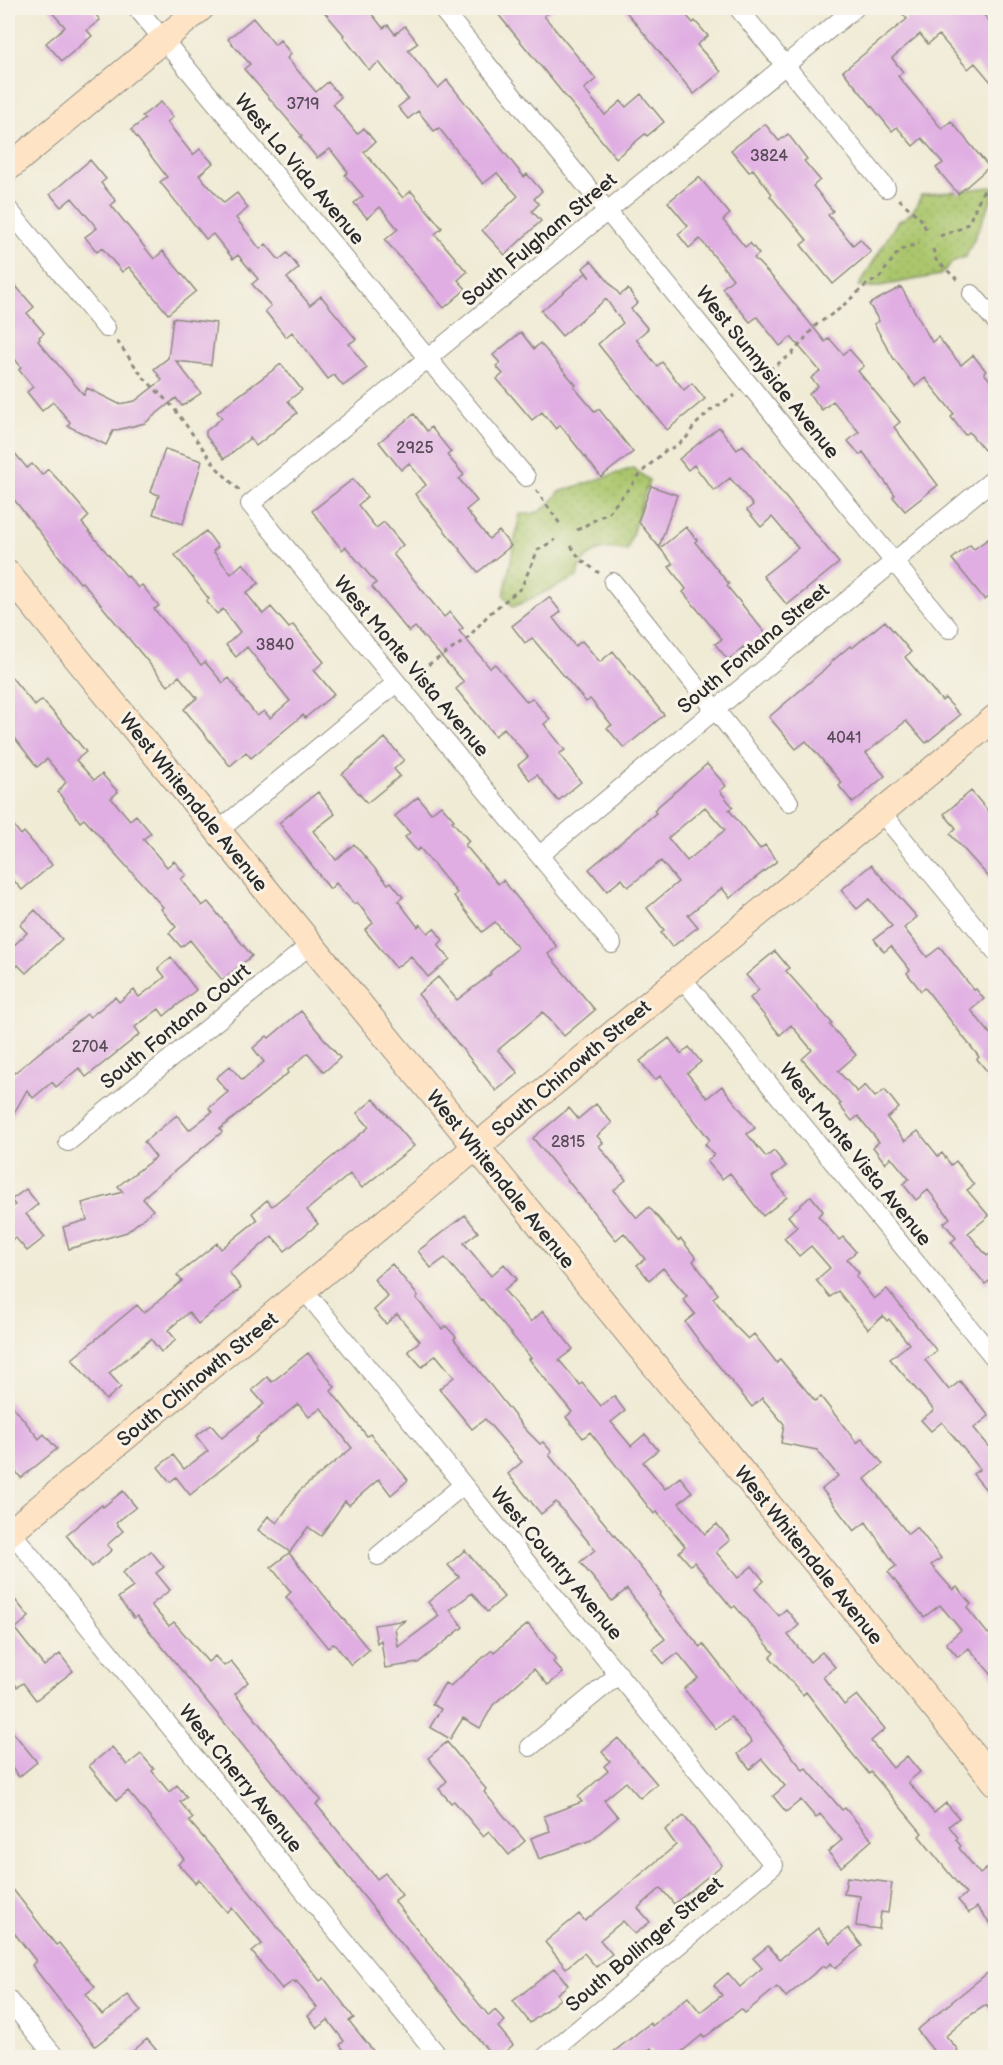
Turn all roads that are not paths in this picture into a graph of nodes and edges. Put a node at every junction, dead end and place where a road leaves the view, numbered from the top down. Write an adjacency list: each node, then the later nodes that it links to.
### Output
1 (137, 8): 6 (street, West La Vida Avenue)
2 (201, 8): 6 (street)
3 (441, 8): 11 (street, West Sunnyside Avenue)
4 (738, 8): 7 (street)
5 (855, 8): 7 (street, South Fulgham Street)
6 (163, 39): 8 (street); 15 (street, West La Vida Avenue)
7 (784, 66): 9 (street); 11 (street, South Fulgham Street)
8 (8, 168)
9 (886, 188)
10 (8, 209): 14 (street)
11 (607, 212): 15 (street, South Fulgham Street); 19 (street, West Sunnyside Avenue)
12 (972, 294): 13 (street)
13 (996, 322)
14 (106, 328)
15 (428, 359): 16 (street, West La Vida Avenue); 18 (street, South Fulgham Street)
16 (526, 477)
17 (996, 477): 19 (street, South Fontana Street)
18 (250, 504): 23 (street, West Monte Vista Avenue)
19 (894, 560): 22 (street, West Sunnyside Avenue); 24 (street, South Fontana Street)
20 (8, 574): 28 (street, West Whitendale Avenue)
21 (613, 582): 24 (street)
22 (949, 629)
23 (396, 683): 28 (street); 29 (street, West Monte Vista Avenue)
24 (715, 709): 26 (street); 29 (street, South Fontana Street)
25 (996, 717): 27 (street, South Chinowth Street)
26 (789, 802)
27 (881, 812): 32 (street); 33 (street, South Chinowth Street)
28 (218, 832): 31 (street, West Whitendale Avenue)
29 (540, 855): 30 (street, West Monte Vista Avenue)
30 (612, 944)
31 (310, 945): 34 (street, South Fontana Court); 35 (street, West Whitendale Avenue)
32 (996, 952)
33 (681, 976): 35 (street, South Chinowth Street); 37 (street, West Monte Vista Avenue)
34 (68, 1142)
35 (476, 1147): 36 (street, South Chinowth Street); 43 (street, West Whitendale Avenue)
36 (304, 1290): 38 (street, West Country Avenue); 39 (street, South Chinowth Street)
37 (996, 1360)
38 (463, 1485): 40 (street); 41 (street, West Country Avenue)
39 (9, 1531): 47 (street, West Cherry Avenue)
40 (378, 1556)
41 (619, 1674): 42 (street); 44 (street, West Country Avenue)
42 (530, 1747)
43 (996, 1783)
44 (774, 1865): 48 (street, South Bollinger Street)
45 (8, 1999): 46 (street)
46 (56, 2058)
47 (440, 2058)
48 (544, 2058)

